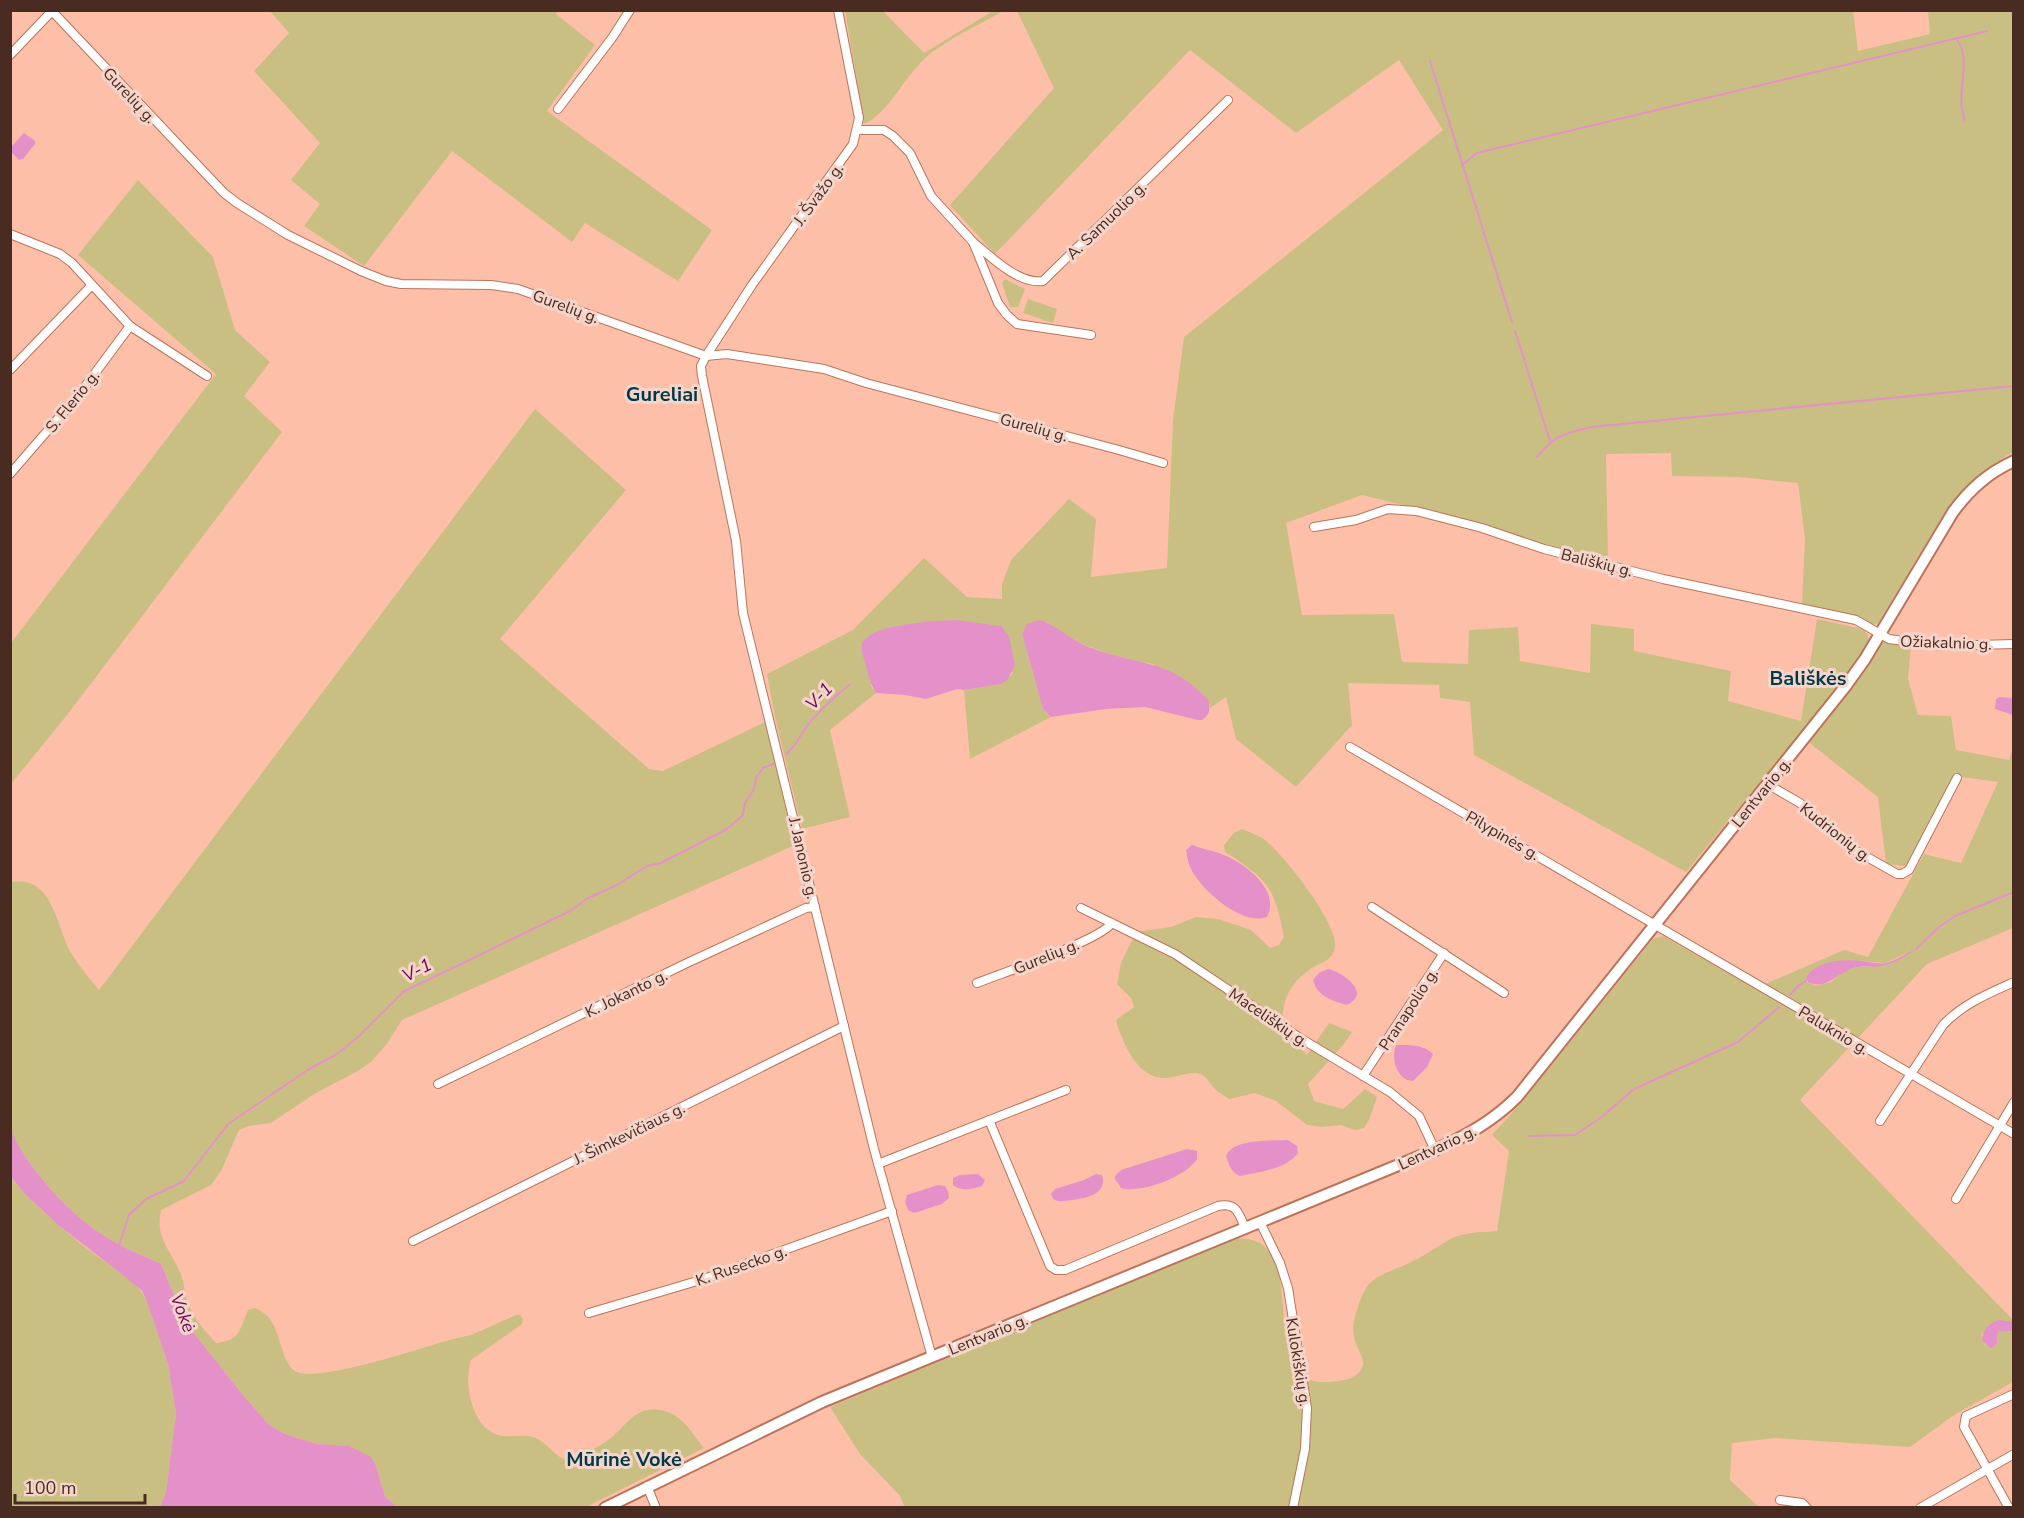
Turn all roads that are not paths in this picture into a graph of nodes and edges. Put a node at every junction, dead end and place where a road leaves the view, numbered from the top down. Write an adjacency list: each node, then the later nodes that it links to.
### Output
1 (630, 10): 6 (street)
2 (838, 10): 7 (street)
3 (52, 11): 4 (street); 13 (street, Gurelių g.)
4 (10, 54)
5 (1228, 100): 9 (street, A. Samuolio g.)
6 (558, 109)
7 (858, 130): 9 (street); 13 (street, J. Švažo g.)
8 (10, 234): 10 (street)
9 (973, 242): 12 (street)
10 (91, 286): 11 (street); 14 (street)
11 (130, 326): 15 (street); 18 (street, S. Flerio g.)
12 (1091, 335)
13 (706, 356): 17 (street, Gurelių g.); 25 (street, J. Janonio g.)
14 (10, 370)
15 (207, 376)
16 (2013, 461): 20 (main road, Lentvario g.)
17 (1163, 463)
18 (10, 474)
19 (1314, 526): 20 (street, Bališkių g.)
20 (1880, 634): 21 (street, Ožiakalnio g.); 24 (main road, Lentvario g.)
21 (2013, 644)
22 (1350, 747): 29 (street, Pilypinės g.)
23 (1957, 778): 24 (street, Kudrionių g.)
24 (1767, 784): 29 (main road, Lentvario g.)
25 (815, 907): 34 (street, J. Janonio g.); 37 (street, K. Jokanto g.)
26 (1372, 907): 30 (street, Pranapolio g.)
27 (1081, 908): 28 (street, Maceliškių g.)
28 (1112, 923): 32 (street, Gurelių g.); 36 (street, Maceliškių g.)
29 (1655, 925): 35 (street, Paluknio g.); 44 (main road, Lentvario g.)
30 (1444, 953): 33 (street); 36 (street, Pranapolio g.)
31 (2013, 982): 35 (street)
32 (977, 983)
33 (1504, 993)
34 (844, 1026): 45 (street, J. Janonio g.); 50 (street, J. Šimkevičiaus g.)
35 (1910, 1074): 41 (street); 42 (street, Paluknio g.)
36 (1364, 1076): 44 (street, Maceliškių g.)
37 (438, 1084)
38 (1066, 1090): 40 (street)
39 (2013, 1102): 42 (street)
40 (989, 1120): 45 (street); 49 (street)
41 (1880, 1121)
42 (2000, 1126): 43 (street, Paluknio g.); 46 (street)
43 (2013, 1134)
44 (1435, 1149): 48 (main road, Lentvario g.)
45 (878, 1164): 47 (street, J. Janonio g.)
46 (1956, 1199)
47 (892, 1211): 51 (street, K. Rusecko g.); 52 (street, J. Janonio g.)
48 (1260, 1222): 49 (main road, Lentvario g.); 60 (street, Kulokiškių g.)
49 (1245, 1228): 52 (main road, Lentvario g.)
50 (413, 1241)
51 (589, 1313)
52 (932, 1357): 56 (main road, Lentvario g.)
53 (2013, 1394): 55 (street)
54 (2013, 1454): 55 (street)
55 (1987, 1470): 62 (street); 63 (street)
56 (647, 1486): 58 (main road, Lentvario g.); 59 (street)
57 (1780, 1500): 61 (street)
58 (605, 1508)
59 (656, 1508)
60 (1293, 1508)
61 (1807, 1508)
62 (1920, 1508)
63 (2009, 1508)

